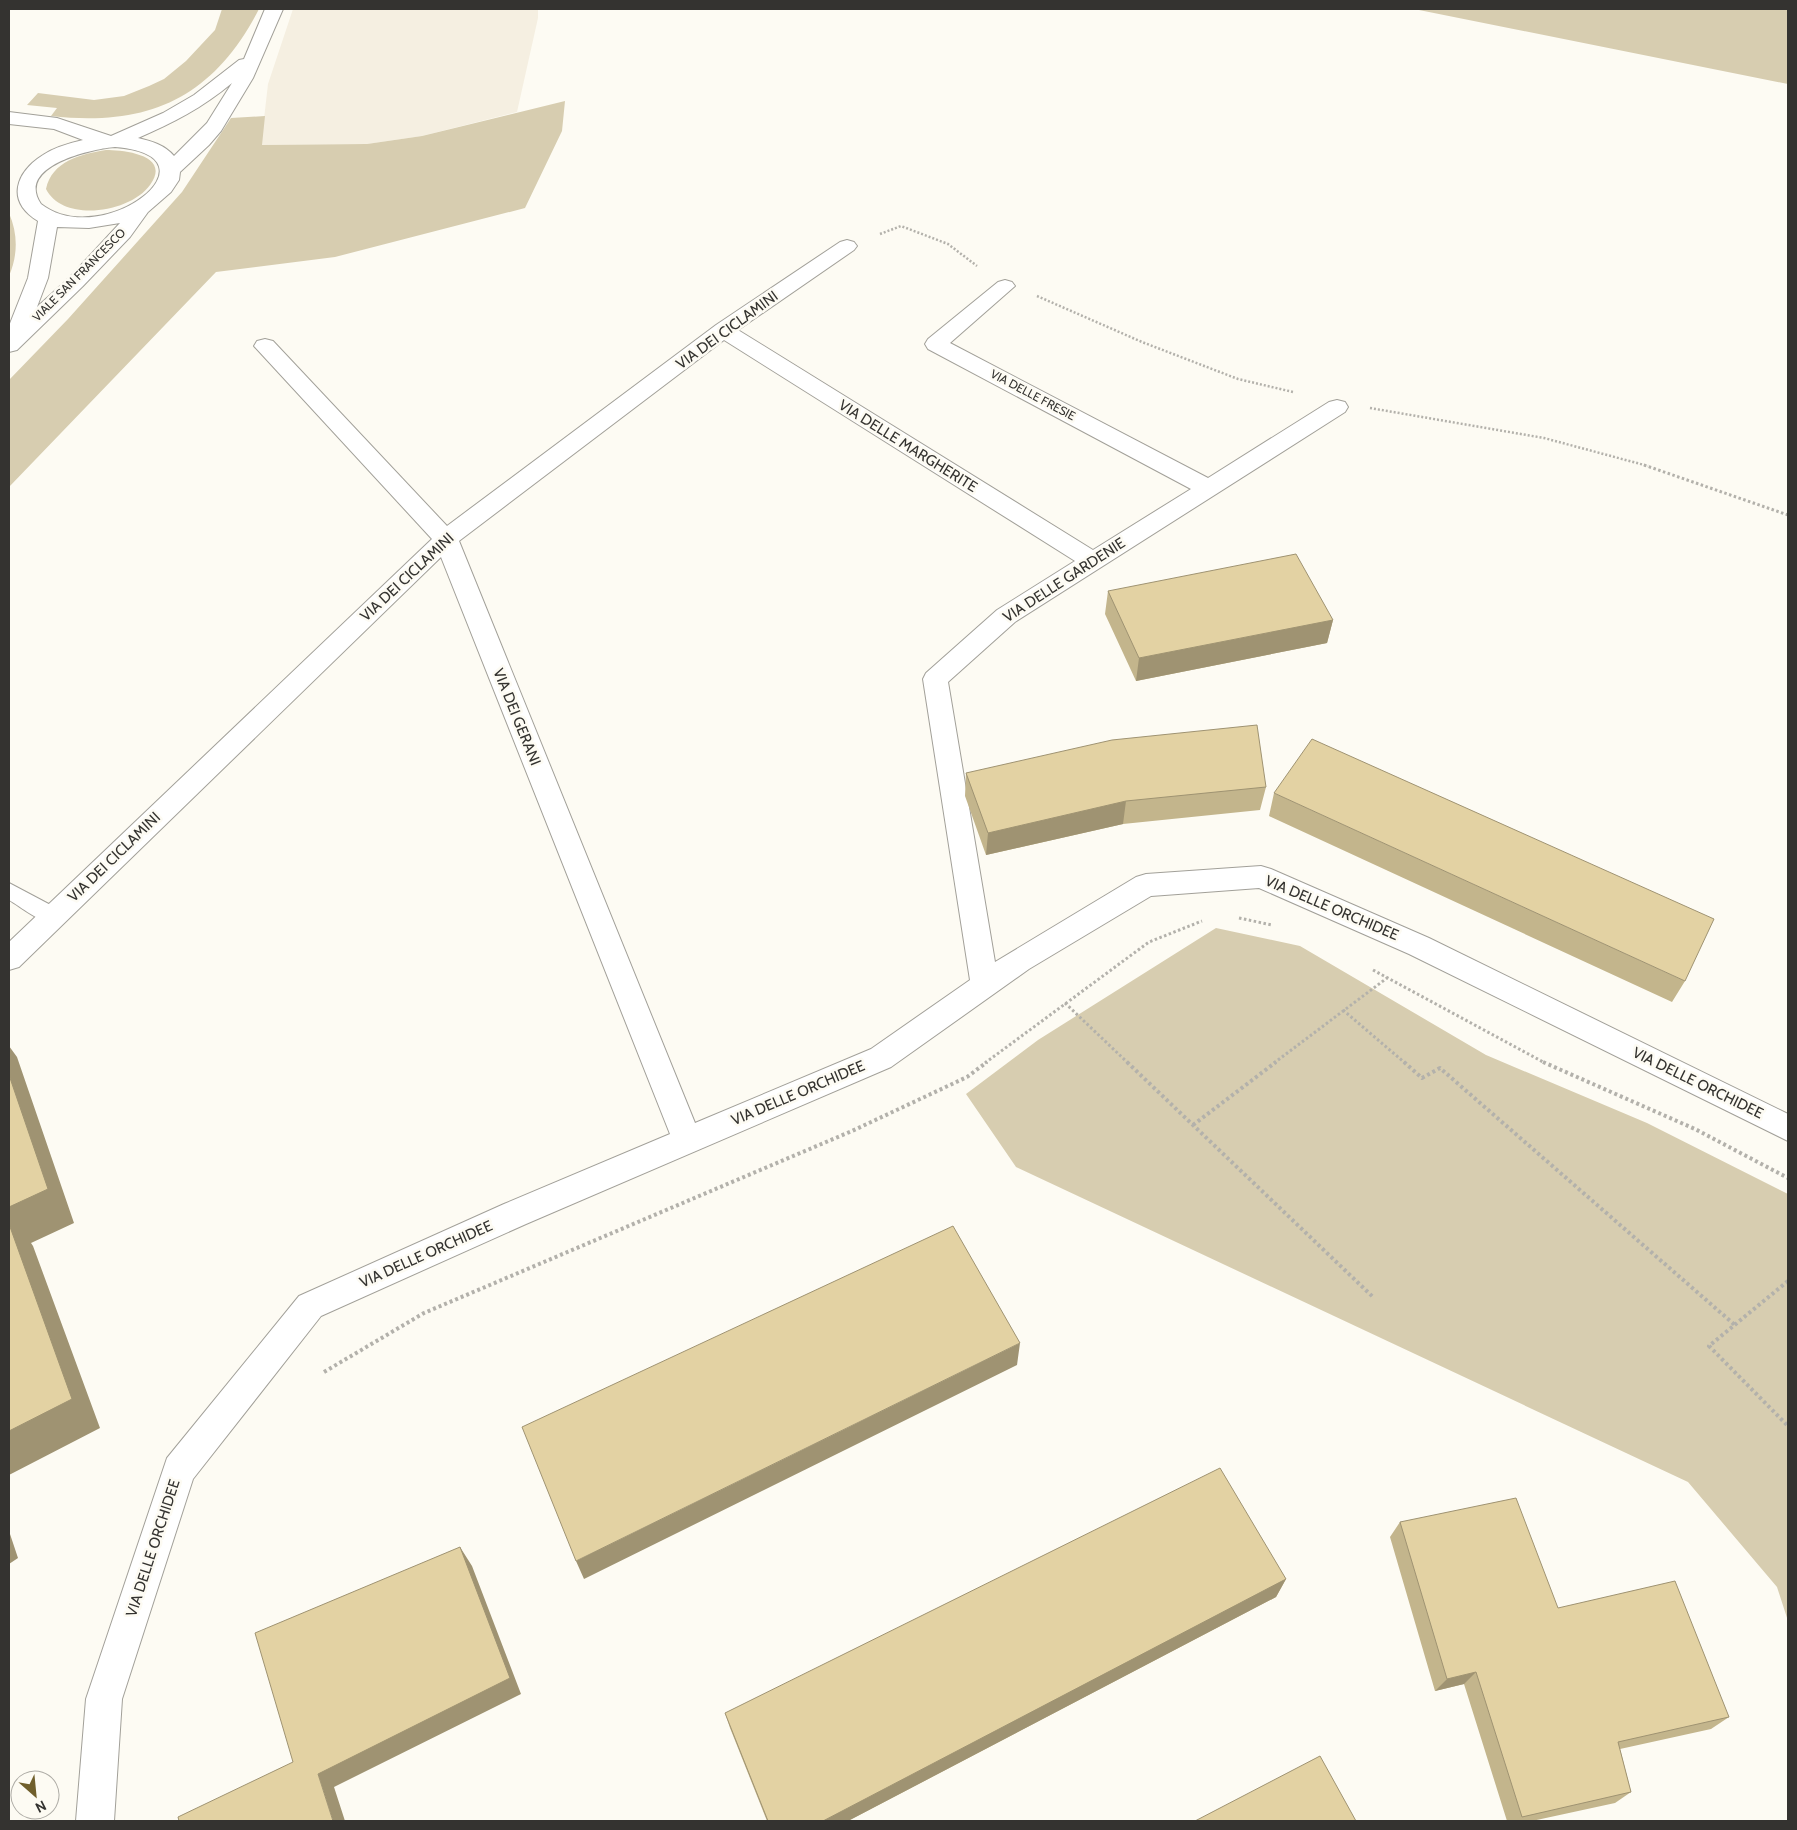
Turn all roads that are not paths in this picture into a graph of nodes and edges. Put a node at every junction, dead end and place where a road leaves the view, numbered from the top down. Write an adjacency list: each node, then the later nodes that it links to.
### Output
1 (274, 9): 2 (street)
2 (256, 55): 4 (street); 5 (street)
3 (9, 118): 4 (street)
4 (111, 142): 5 (street); 7 (street)
5 (171, 170): 8 (street)
6 (9, 180): 7 (street)
7 (26, 198): 9 (street)
8 (140, 209): 9 (street); 13 (street, VIALE SAN FRANCESCO)
9 (48, 218): 13 (street, VIALE SAN FRANCESCO)
10 (846, 246): 12 (street, VIA DEI CICLAMINI)
11 (1004, 286): 16 (street, VIA DELLE FRESIE)
12 (723, 330): 17 (street, VIA DEI CICLAMINI); 18 (street, VIA DELLE MARGHERITE)
13 (12, 342)
14 (265, 346): 17 (street, VIA DEI GERANI)
15 (1337, 407): 16 (street, VIA DELLE GARDENIE)
16 (1208, 488): 18 (street, VIA DELLE GARDENIE)
17 (446, 539): 20 (street, VIA DEI CICLAMINI); 24 (street, VIA DEI GERANI)
18 (1092, 561): 22 (street, VIA DELLE GARDENIE)
19 (9, 891): 20 (lane)
20 (53, 916): 21 (street, VIA DEI CICLAMINI)
21 (9, 959)
22 (985, 985): 23 (street, VIA DELLE ORCHIDEE); 24 (street, VIA DELLE ORCHIDEE)
23 (1788, 1128)
24 (687, 1140): 25 (street, VIA DELLE ORCHIDEE)
25 (95, 1821)

